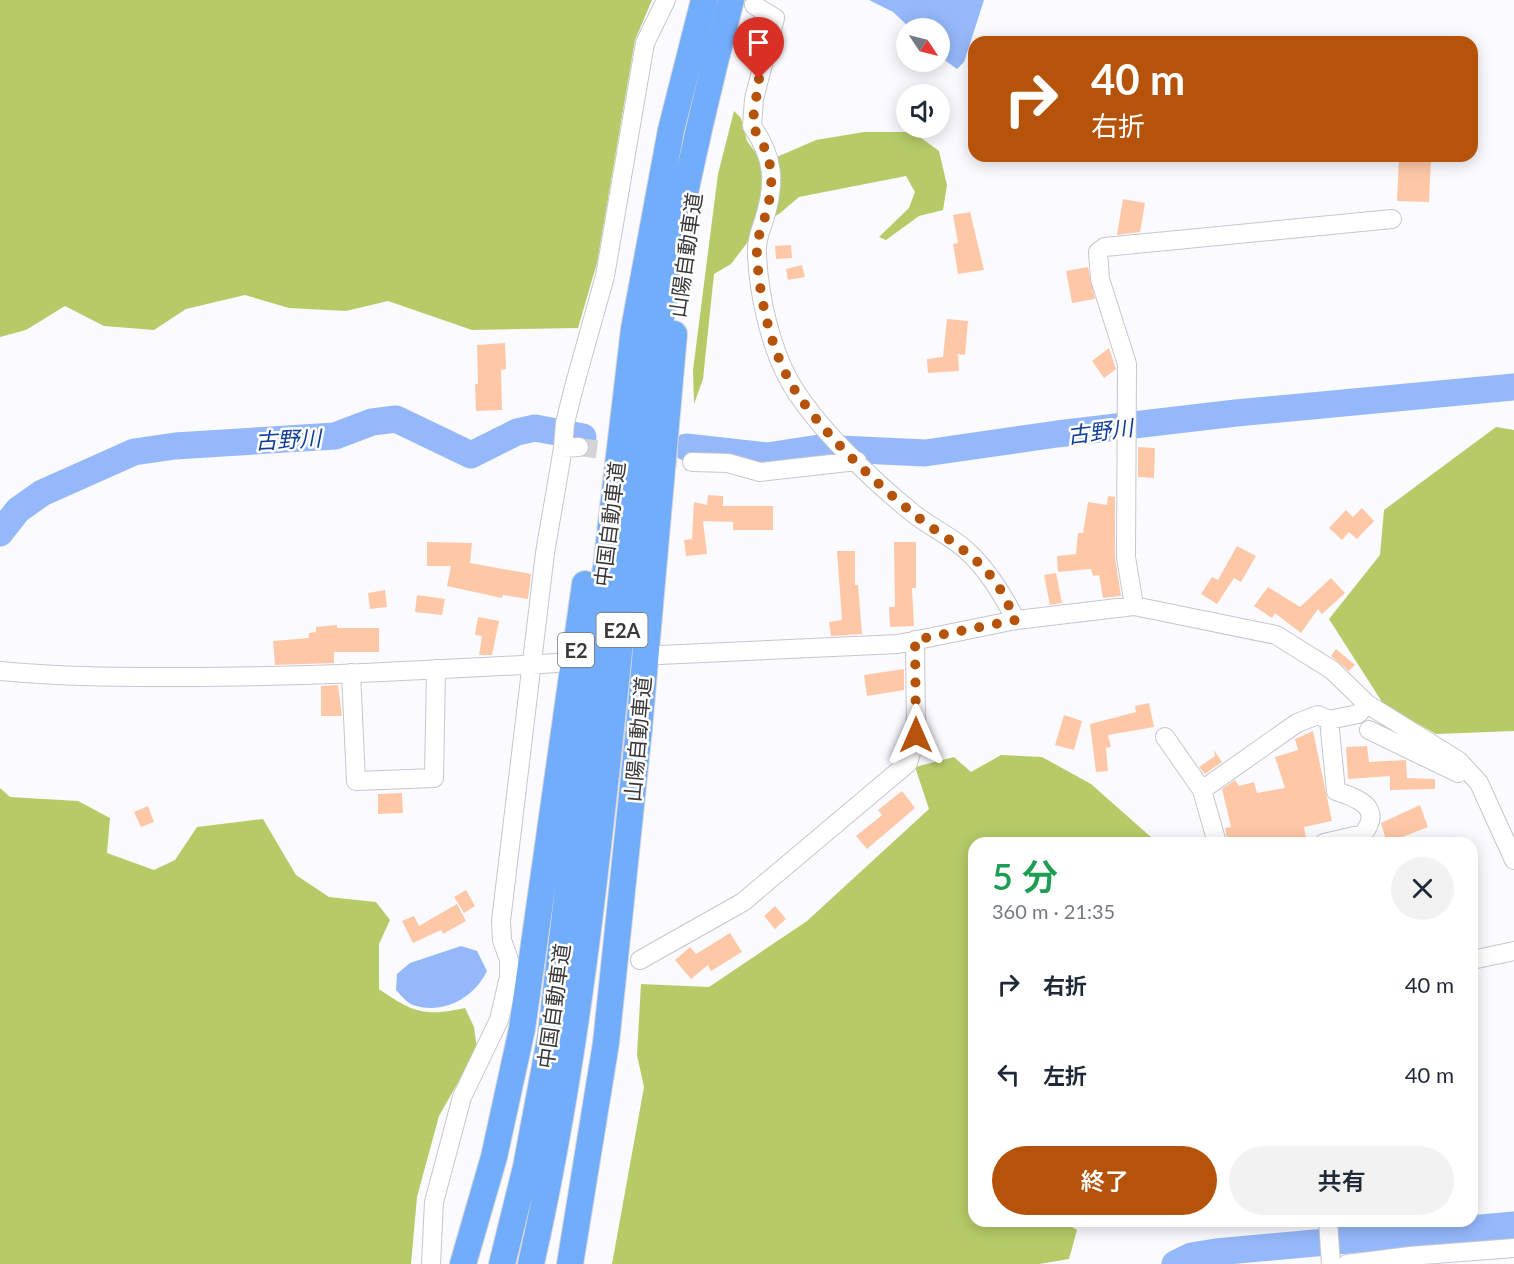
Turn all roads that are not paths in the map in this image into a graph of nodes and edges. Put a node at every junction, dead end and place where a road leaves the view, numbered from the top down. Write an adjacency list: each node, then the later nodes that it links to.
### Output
1 (666, 0): 13 (street)
2 (704, 0): 4 (highway, 中国自動車道 / E2A)
3 (739, 2): 6 (street); 35 (highway, 中国自動車道 / E2A); 36 (highway, 山陽自動車道)
4 (694, 37): 33 (highway, 山陽自動車道 / E2); 34 (highway, 中国自動車道 / E2A)
5 (1392, 219): 8 (street)
6 (857, 461): 7 (street); 9 (street)
7 (692, 462)
8 (1134, 606): 9 (street); 17 (street)
9 (1016, 620): 10 (street)
10 (915, 640): 11 (street); 28 (street)
11 (659, 655)
12 (557, 663): 13 (street)
13 (532, 664): 14 (street); 32 (street)
14 (436, 669): 16 (street); 16 (street)
15 (0, 672): 16 (street)
16 (351, 673)
17 (1367, 704): 18 (street); 21 (street)
18 (1329, 720): 22 (street); 24 (street)
19 (1370, 730): 21 (street)
20 (1165, 737): 22 (street)
21 (1479, 783): 25 (street)
22 (1202, 790): 23 (street)
23 (1215, 837)
24 (1350, 837)
25 (1514, 860)
26 (1514, 951): 27 (street)
27 (1478, 959)
28 (640, 960)
29 (1328, 1227): 31 (street)
30 (1514, 1248): 37 (street)
31 (1330, 1258)
32 (431, 1264)
33 (463, 1264)
34 (502, 1264)
35 (531, 1264)
36 (570, 1264)
37 (1347, 1264)

